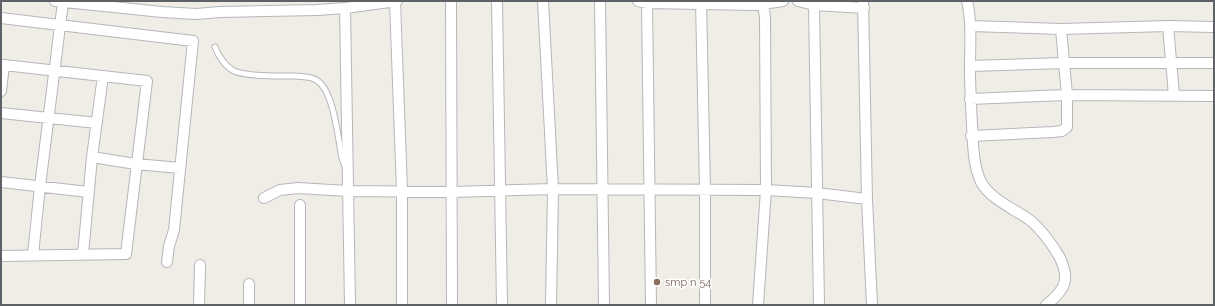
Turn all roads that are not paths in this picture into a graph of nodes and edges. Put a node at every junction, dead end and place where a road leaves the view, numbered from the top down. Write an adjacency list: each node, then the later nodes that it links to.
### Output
1 (59, 1): 15 (street); 17 (street)
2 (396, 1): 15 (street); 52 (street)
3 (450, 1): 54 (street)
4 (497, 1): 49 (street)
5 (543, 1): 45 (street)
6 (600, 1): 46 (street)
7 (783, 1): 12 (street)
8 (798, 1): 14 (street)
9 (967, 1): 18 (street)
10 (643, 2): 11 (street); 47 (street)
11 (701, 3): 12 (street); 48 (street)
12 (763, 4): 50 (street)
13 (864, 4): 14 (street); 57 (street)
14 (814, 5): 55 (street)
15 (345, 8): 42 (street)
16 (1, 18): 17 (street)
17 (60, 24): 28 (street); 41 (street)
18 (970, 26): 21 (street); 27 (street)
19 (1168, 26): 20 (street); 21 (street); 24 (street)
20 (1214, 27)
21 (1061, 29): 23 (street)
22 (215, 47): 42 (lane)
23 (1064, 63): 24 (street); 27 (street); 31 (street)
24 (1171, 63): 25 (street); 32 (street)
25 (1214, 63)
26 (2, 65): 28 (street); 30 (street)
27 (970, 66): 34 (street)
28 (55, 70): 29 (street); 36 (street)
29 (103, 76): 37 (street); 40 (street)
30 (1, 91)
31 (1068, 95): 32 (street); 34 (street); 38 (street)
32 (1174, 95): 33 (street)
33 (1214, 96)
34 (970, 99): 38 (street)
35 (1, 113): 36 (street)
36 (48, 119): 37 (street); 44 (street)
37 (97, 123): 39 (street)
38 (971, 136): 79 (street)
39 (92, 157): 40 (street); 53 (street)
40 (136, 164): 41 (street); 59 (street)
41 (180, 168): 62 (street)
42 (348, 173): 51 (street)
43 (1, 182): 44 (street)
44 (40, 186): 53 (street); 60 (street)
45 (553, 189): 46 (street); 49 (street); 72 (street)
46 (602, 189): 47 (street); 73 (street)
47 (650, 189): 48 (street); 74 (street)
48 (705, 189): 50 (street); 75 (street)
49 (500, 190): 54 (street); 71 (street)
50 (766, 190): 55 (street); 76 (street)
51 (348, 191): 52 (street); 56 (street); 68 (street)
52 (402, 191): 54 (street); 69 (street)
53 (88, 192): 59 (street)
54 (452, 192): 70 (street)
55 (817, 193): 57 (street); 77 (street)
56 (264, 198)
57 (867, 199): 78 (street)
58 (300, 205): 67 (street)
59 (83, 254): 60 (street)
60 (33, 255): 61 (street)
61 (1, 256)
62 (167, 262)
63 (200, 265): 65 (street)
64 (249, 284): 66 (street)
65 (199, 305)
66 (249, 305)
67 (300, 305)
68 (350, 305)
69 (402, 305)
70 (452, 305)
71 (502, 305)
72 (551, 305)
73 (604, 305)
74 (651, 305)
75 (705, 305)
76 (758, 305)
77 (818, 305)
78 (872, 305)
79 (1046, 305)

